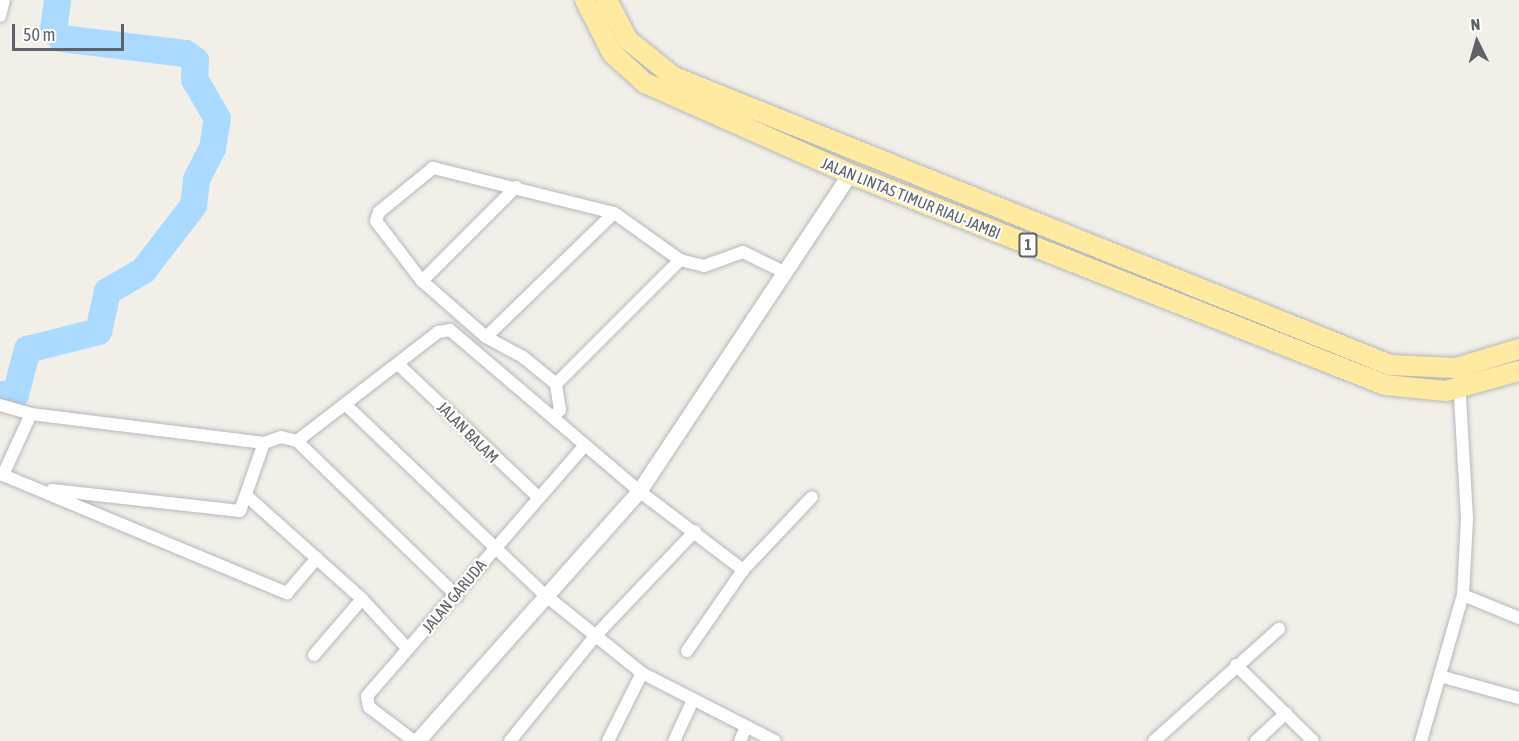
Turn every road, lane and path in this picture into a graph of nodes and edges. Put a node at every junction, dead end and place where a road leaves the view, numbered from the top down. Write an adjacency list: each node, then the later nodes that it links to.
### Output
1 (4, 0): 4 (street)
2 (585, 0): 5 (highway, JALAN LINTAS TIMUR RIAU-JAMBI / 1)
3 (607, 0): 11 (highway, JALAN LINTAS TIMUR RIAU-JAMBI / 1)
4 (0, 16)
5 (850, 174): 9 (street); 12 (highway, JALAN LINTAS TIMUR RIAU-JAMBI / 1)
6 (516, 188): 7 (street); 10 (street); 10 (street)
7 (614, 213): 8 (street); 13 (street)
8 (680, 260): 9 (street); 18 (street)
9 (786, 273): 29 (street)
10 (422, 281): 13 (street)
11 (1176, 281): 12 (highway); 16 (highway, JALAN LINTAS TIMUR RIAU-JAMBI / 1)
12 (1168, 300): 19 (highway, JALAN LINTAS TIMUR RIAU-JAMBI / 1)
13 (486, 337): 18 (street)
14 (1519, 349): 16 (highway, JALAN LINTAS TIMUR RIAU-JAMBI / 1)
15 (400, 366): 21 (street); 23 (street); 31 (street, JALAN BALAM)
16 (1456, 368): 19 (street)
17 (1519, 371): 19 (highway, JALAN LINTAS TIMUR RIAU-JAMBI / 1)
18 (556, 384): 23 (street)
19 (1460, 389): 38 (street)
20 (0, 405): 22 (street)
21 (346, 405): 24 (street); 34 (street)
22 (31, 414): 25 (street); 27 (street)
23 (554, 417): 26 (street)
24 (297, 441): 25 (street); 39 (street)
25 (264, 443): 30 (street)
26 (585, 445): 29 (street); 31 (street, JALAN GARUDA)
27 (1, 475): 28 (street)
28 (40, 489): 30 (street); 35 (street)
29 (639, 491): 33 (street); 37 (street)
30 (248, 497): 35 (street)
31 (538, 497): 34 (street, JALAN GARUDA)
32 (812, 497): 36 (street)
33 (695, 531): 36 (street); 43 (street)
34 (495, 547): 37 (street); 39 (street, JALAN GARUDA)
35 (317, 558): 40 (street)
36 (743, 570): 45 (street)
37 (545, 595): 43 (street); 54 (street)
38 (1462, 595): 41 (street); 49 (street)
39 (458, 596): 44 (street, JALAN GARUDA)
40 (362, 599): 44 (street); 46 (street)
41 (1519, 618)
42 (1279, 629): 47 (street)
43 (597, 634): 48 (street); 55 (street)
44 (408, 649): 54 (street, JALAN GARUDA)
45 (687, 651)
46 (314, 655)
47 (1236, 665): 52 (street); 60 (street)
48 (642, 673): 51 (street); 56 (street)
49 (1440, 676): 50 (street); 63 (street)
50 (1519, 698)
51 (693, 700): 53 (street); 57 (street)
52 (1286, 713): 61 (street); 62 (street)
53 (746, 727): 58 (street); 59 (street)
54 (415, 741)
55 (510, 741)
56 (608, 741)
57 (674, 741)
58 (740, 741)
59 (775, 741)
60 (1154, 741)
61 (1256, 741)
62 (1313, 741)
63 (1421, 741)

